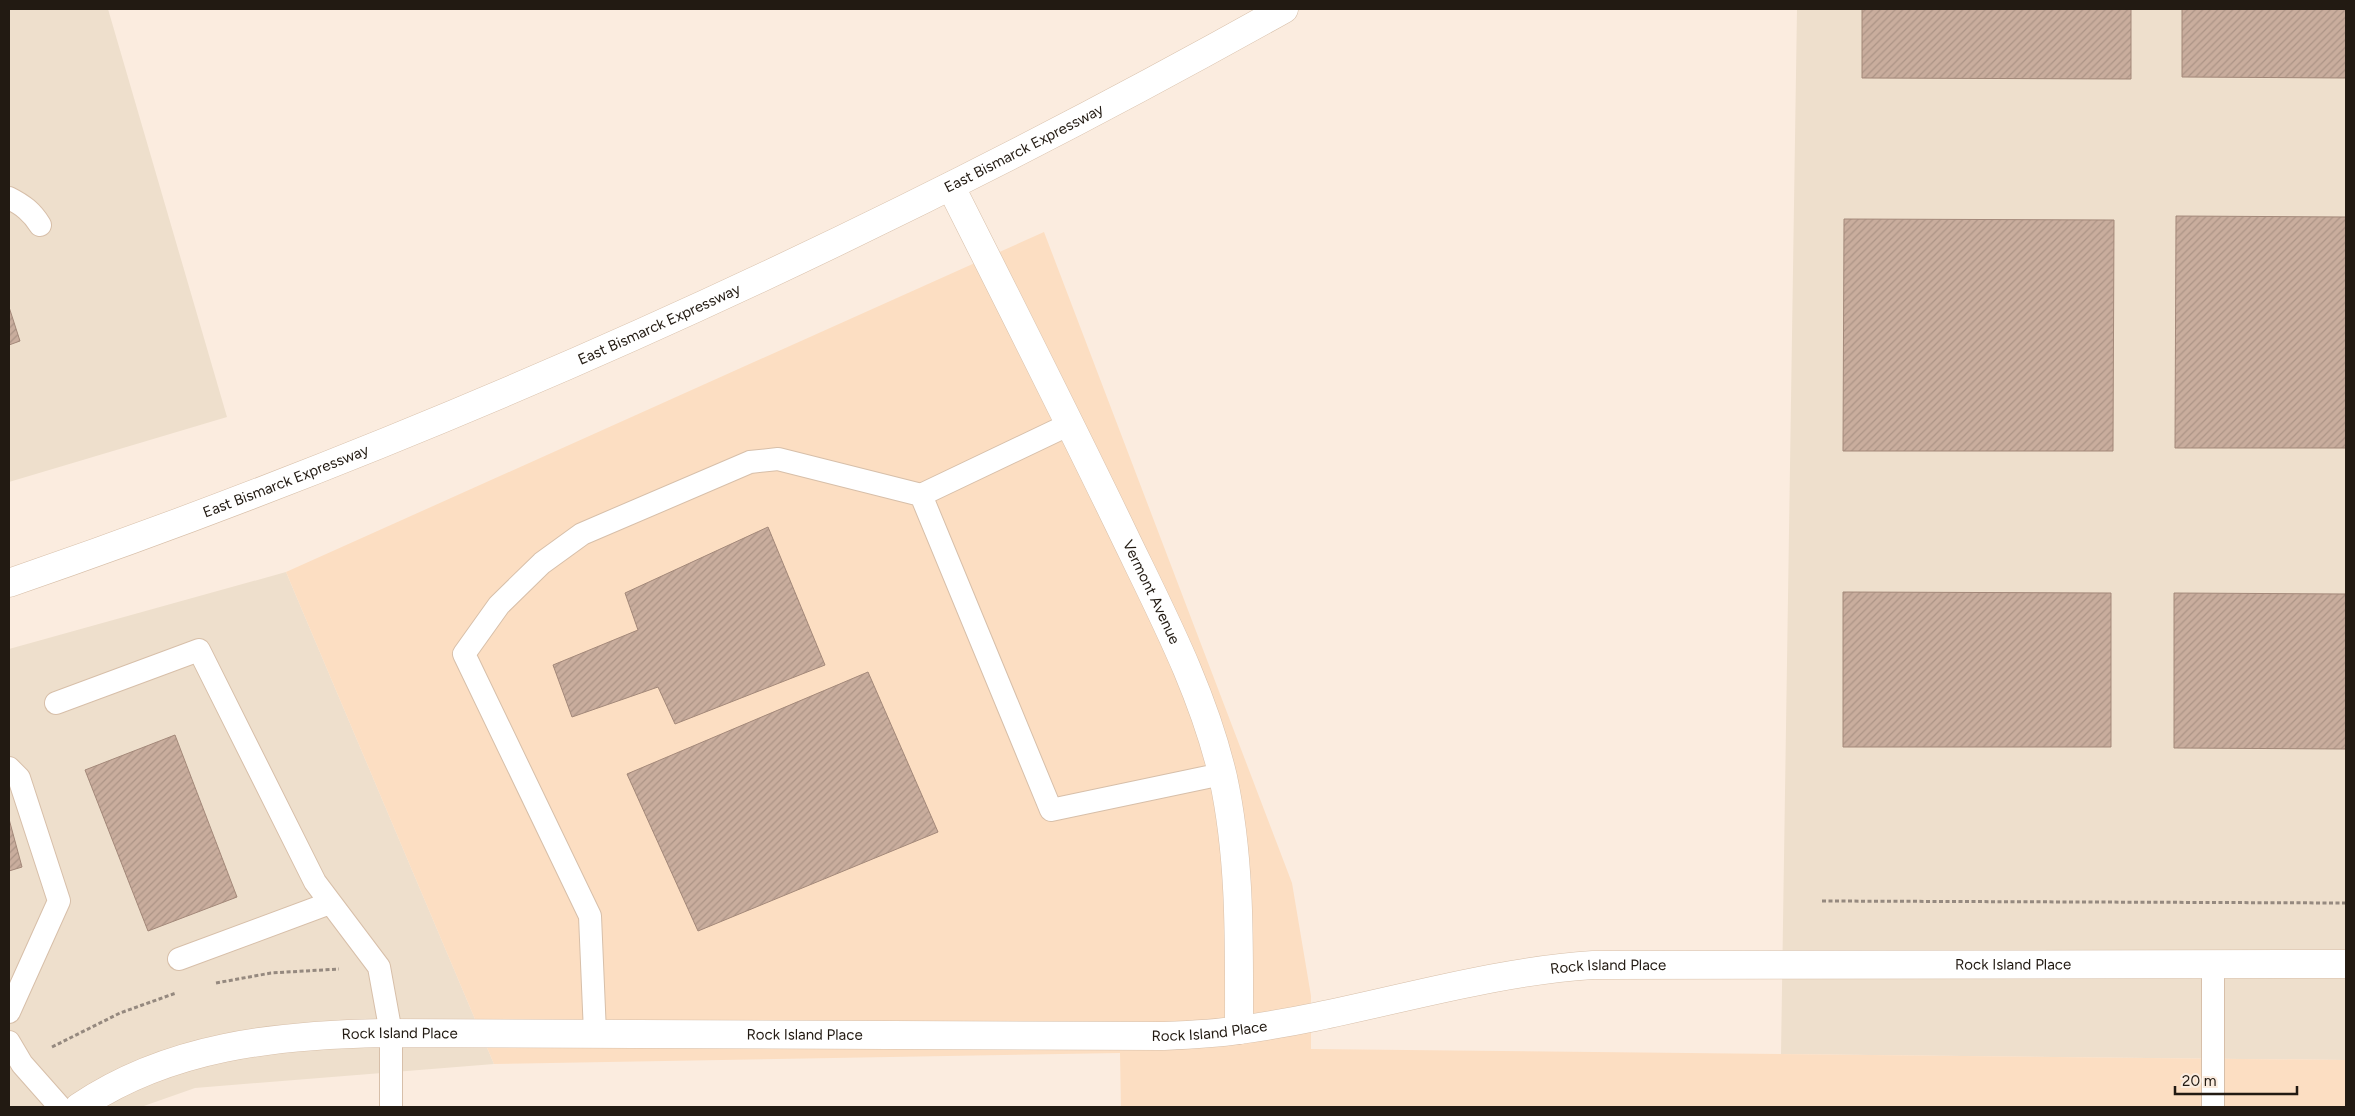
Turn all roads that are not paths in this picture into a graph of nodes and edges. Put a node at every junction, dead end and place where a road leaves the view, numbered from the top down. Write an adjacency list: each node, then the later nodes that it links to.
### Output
1 (1284, 9): 2 (street, East Bismarck Expressway)
2 (951, 187): 5 (street, Vermont Avenue); 7 (street, East Bismarck Expressway)
3 (9, 198): 4 (lane)
4 (40, 225)
5 (1070, 424): 6 (lane); 10 (street, Vermont Avenue)
6 (921, 495): 10 (lane); 20 (lane)
7 (9, 583)
8 (56, 703): 13 (lane)
9 (9, 768): 12 (lane)
10 (1222, 774): 18 (street, Vermont Avenue)
11 (9, 794): 12 (lane)
12 (31, 815): 17 (lane)
13 (330, 903): 14 (lane); 19 (lane)
14 (179, 959)
15 (2213, 964): 16 (street, Rock Island Place); 18 (street, Rock Island Place); 25 (lane)
16 (2346, 964)
17 (9, 1012)
18 (1239, 1030): 20 (street, Rock Island Place)
19 (391, 1033): 20 (street, Rock Island Place); 23 (street, Rock Island Place); 24 (lane)
20 (595, 1033)
21 (9, 1042): 22 (lane)
22 (60, 1107)
23 (79, 1107)
24 (391, 1107)
25 (2213, 1107)

